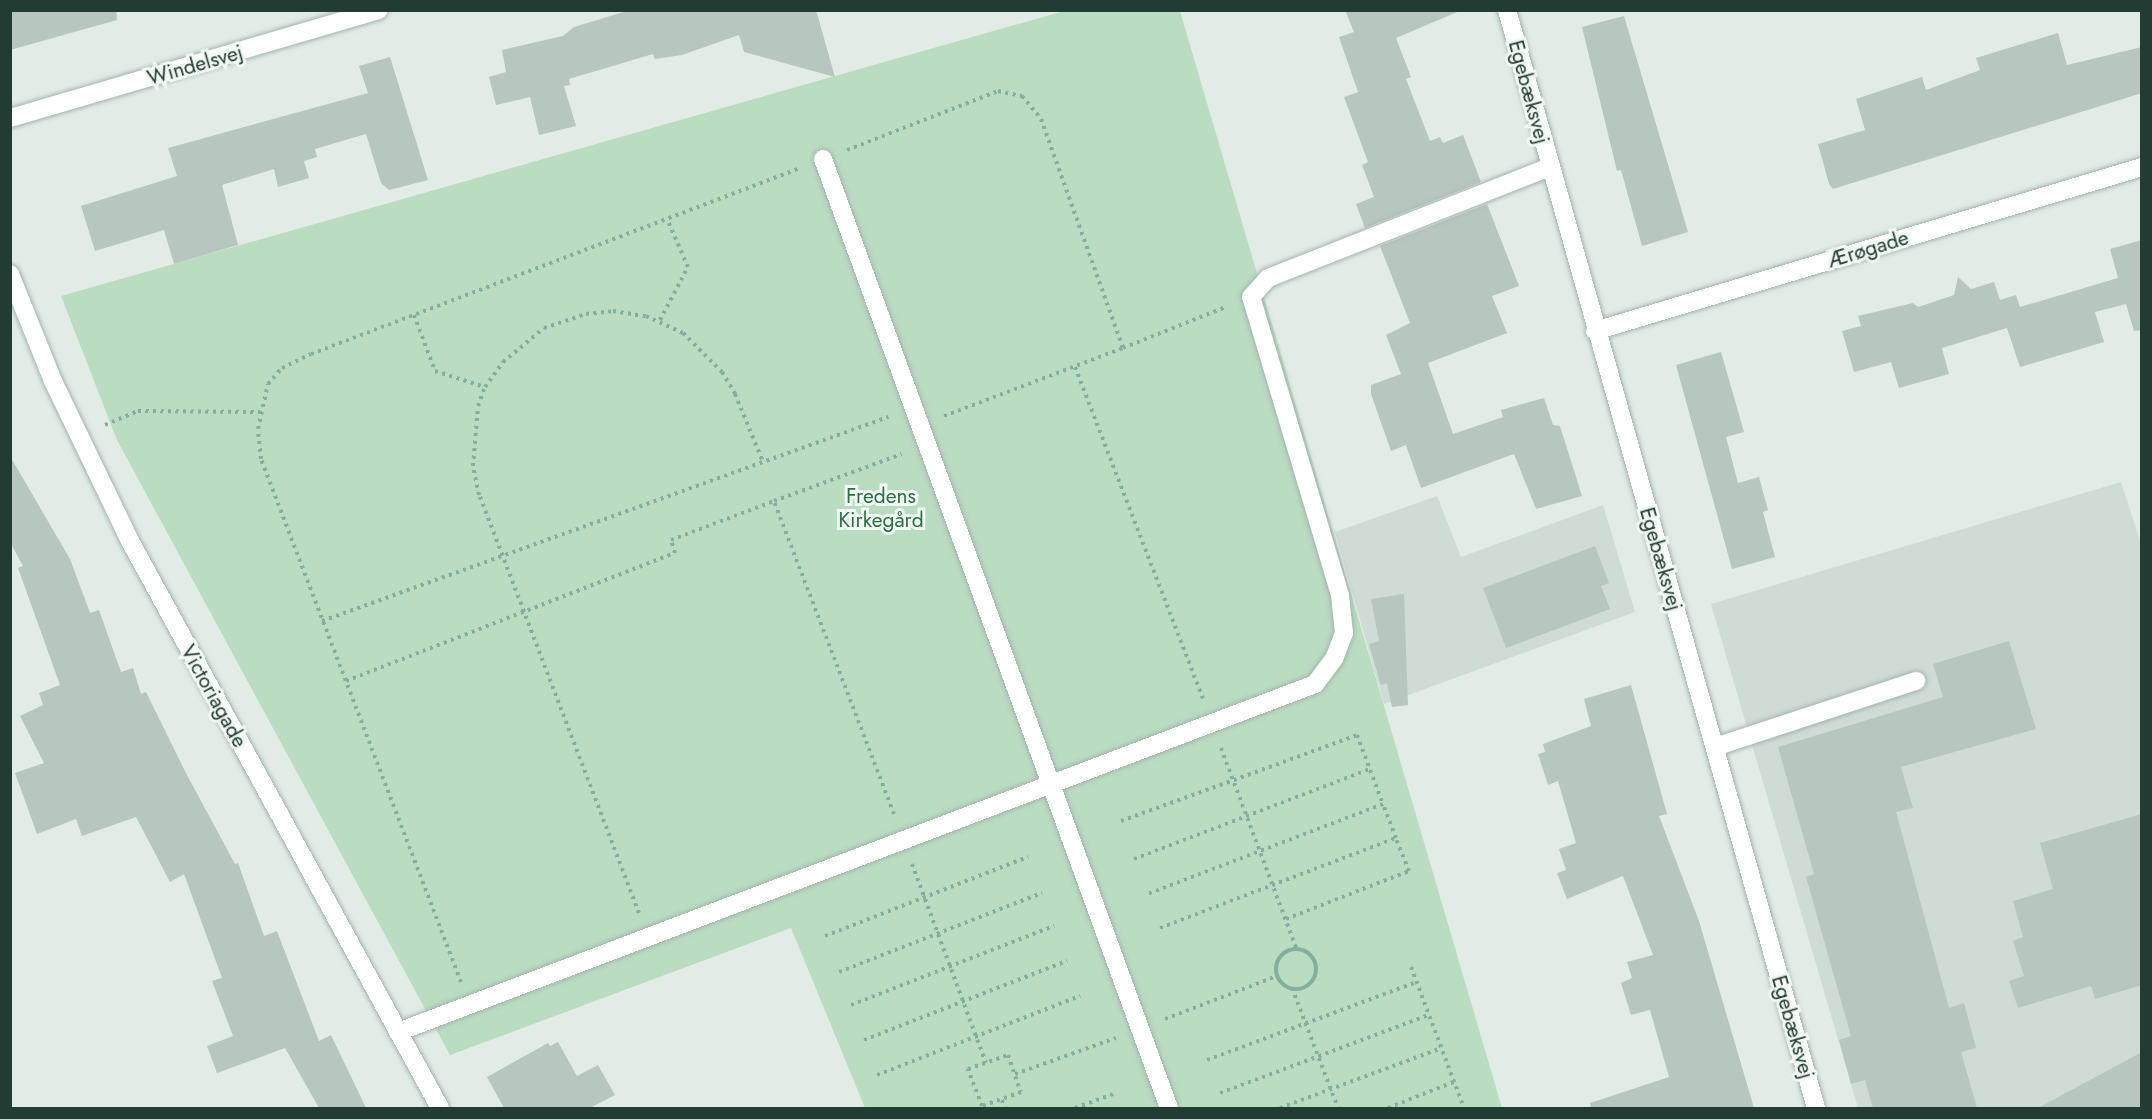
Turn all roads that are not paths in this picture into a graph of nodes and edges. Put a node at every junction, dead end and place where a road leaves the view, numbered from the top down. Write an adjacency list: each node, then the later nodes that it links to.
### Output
1 (379, 10): 3 (street, Windelsvej)
2 (1507, 10): 5 (street, Egebæksvej)
3 (10, 118)
4 (824, 159): 11 (street)
5 (1550, 167): 8 (street, Egebæksvej); 11 (street)
6 (2142, 167): 8 (street, Ærøgade)
7 (10, 273): 12 (street, Victoriagade)
8 (1595, 331): 10 (street, Egebæksvej)
9 (1916, 681): 10 (street)
10 (1715, 747): 15 (street, Egebæksvej)
11 (1051, 782): 12 (street); 14 (street)
12 (398, 1032): 13 (street, Victoriagade)
13 (440, 1108)
14 (1169, 1108)
15 (1816, 1108)

